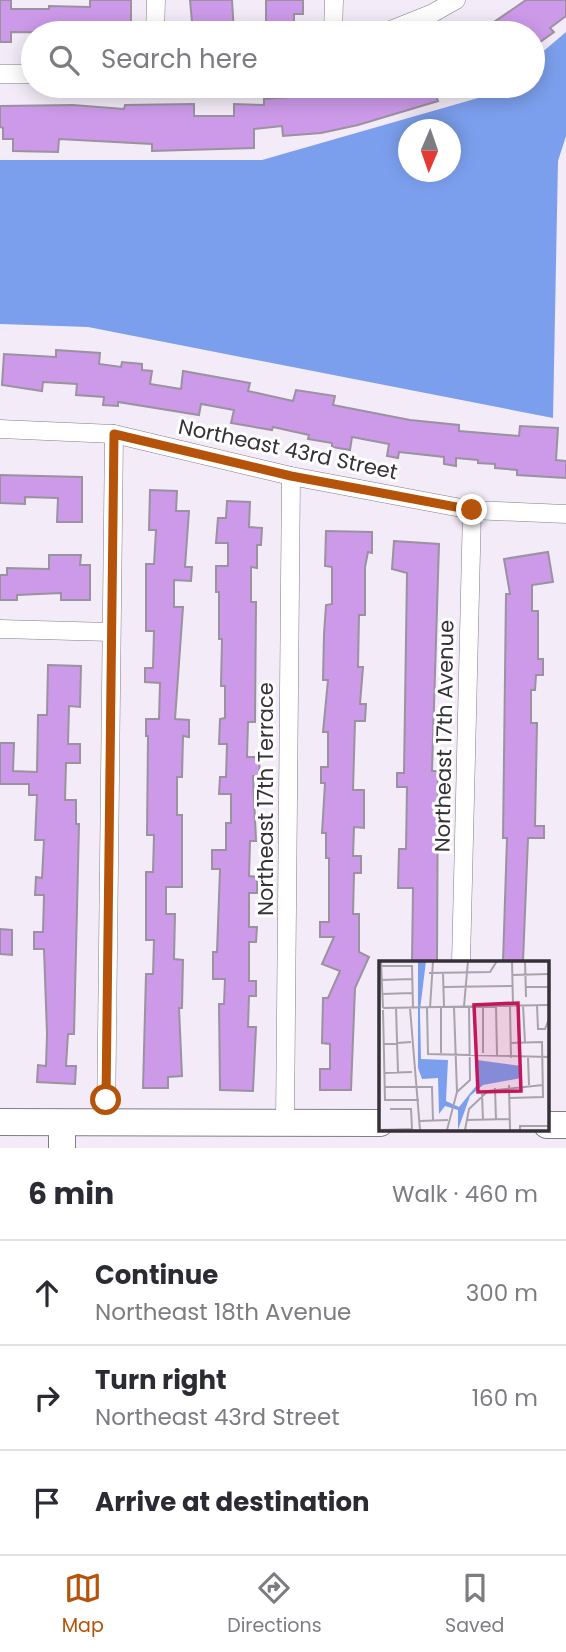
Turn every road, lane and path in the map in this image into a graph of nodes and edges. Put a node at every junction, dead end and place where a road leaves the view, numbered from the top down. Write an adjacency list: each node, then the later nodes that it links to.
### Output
1 (156, 0): 4 (street)
2 (334, 0): 5 (street)
3 (456, 0): 6 (street)
4 (155, 21)
5 (333, 21)
6 (413, 21)
7 (0, 74): 8 (street)
8 (21, 74)
9 (0, 429): 10 (street, Northeast 43rd Street)
10 (114, 434): 11 (street, Northeast 43rd Street); 15 (street)
11 (291, 476): 12 (street, Northeast 43rd Street); 19 (street, Northeast 17th Terrace)
12 (472, 510): 13 (street, Northeast 43rd Street); 16 (street, Northeast 17th Avenue)
13 (566, 514)
14 (0, 629): 15 (street)
15 (111, 632): 18 (street)
16 (461, 961)
17 (0, 1122): 23 (street)
18 (106, 1122): 19 (street); 23 (street)
19 (285, 1122): 20 (street)
20 (379, 1123)
21 (548, 1125): 22 (street)
22 (566, 1125)
23 (62, 1135)

